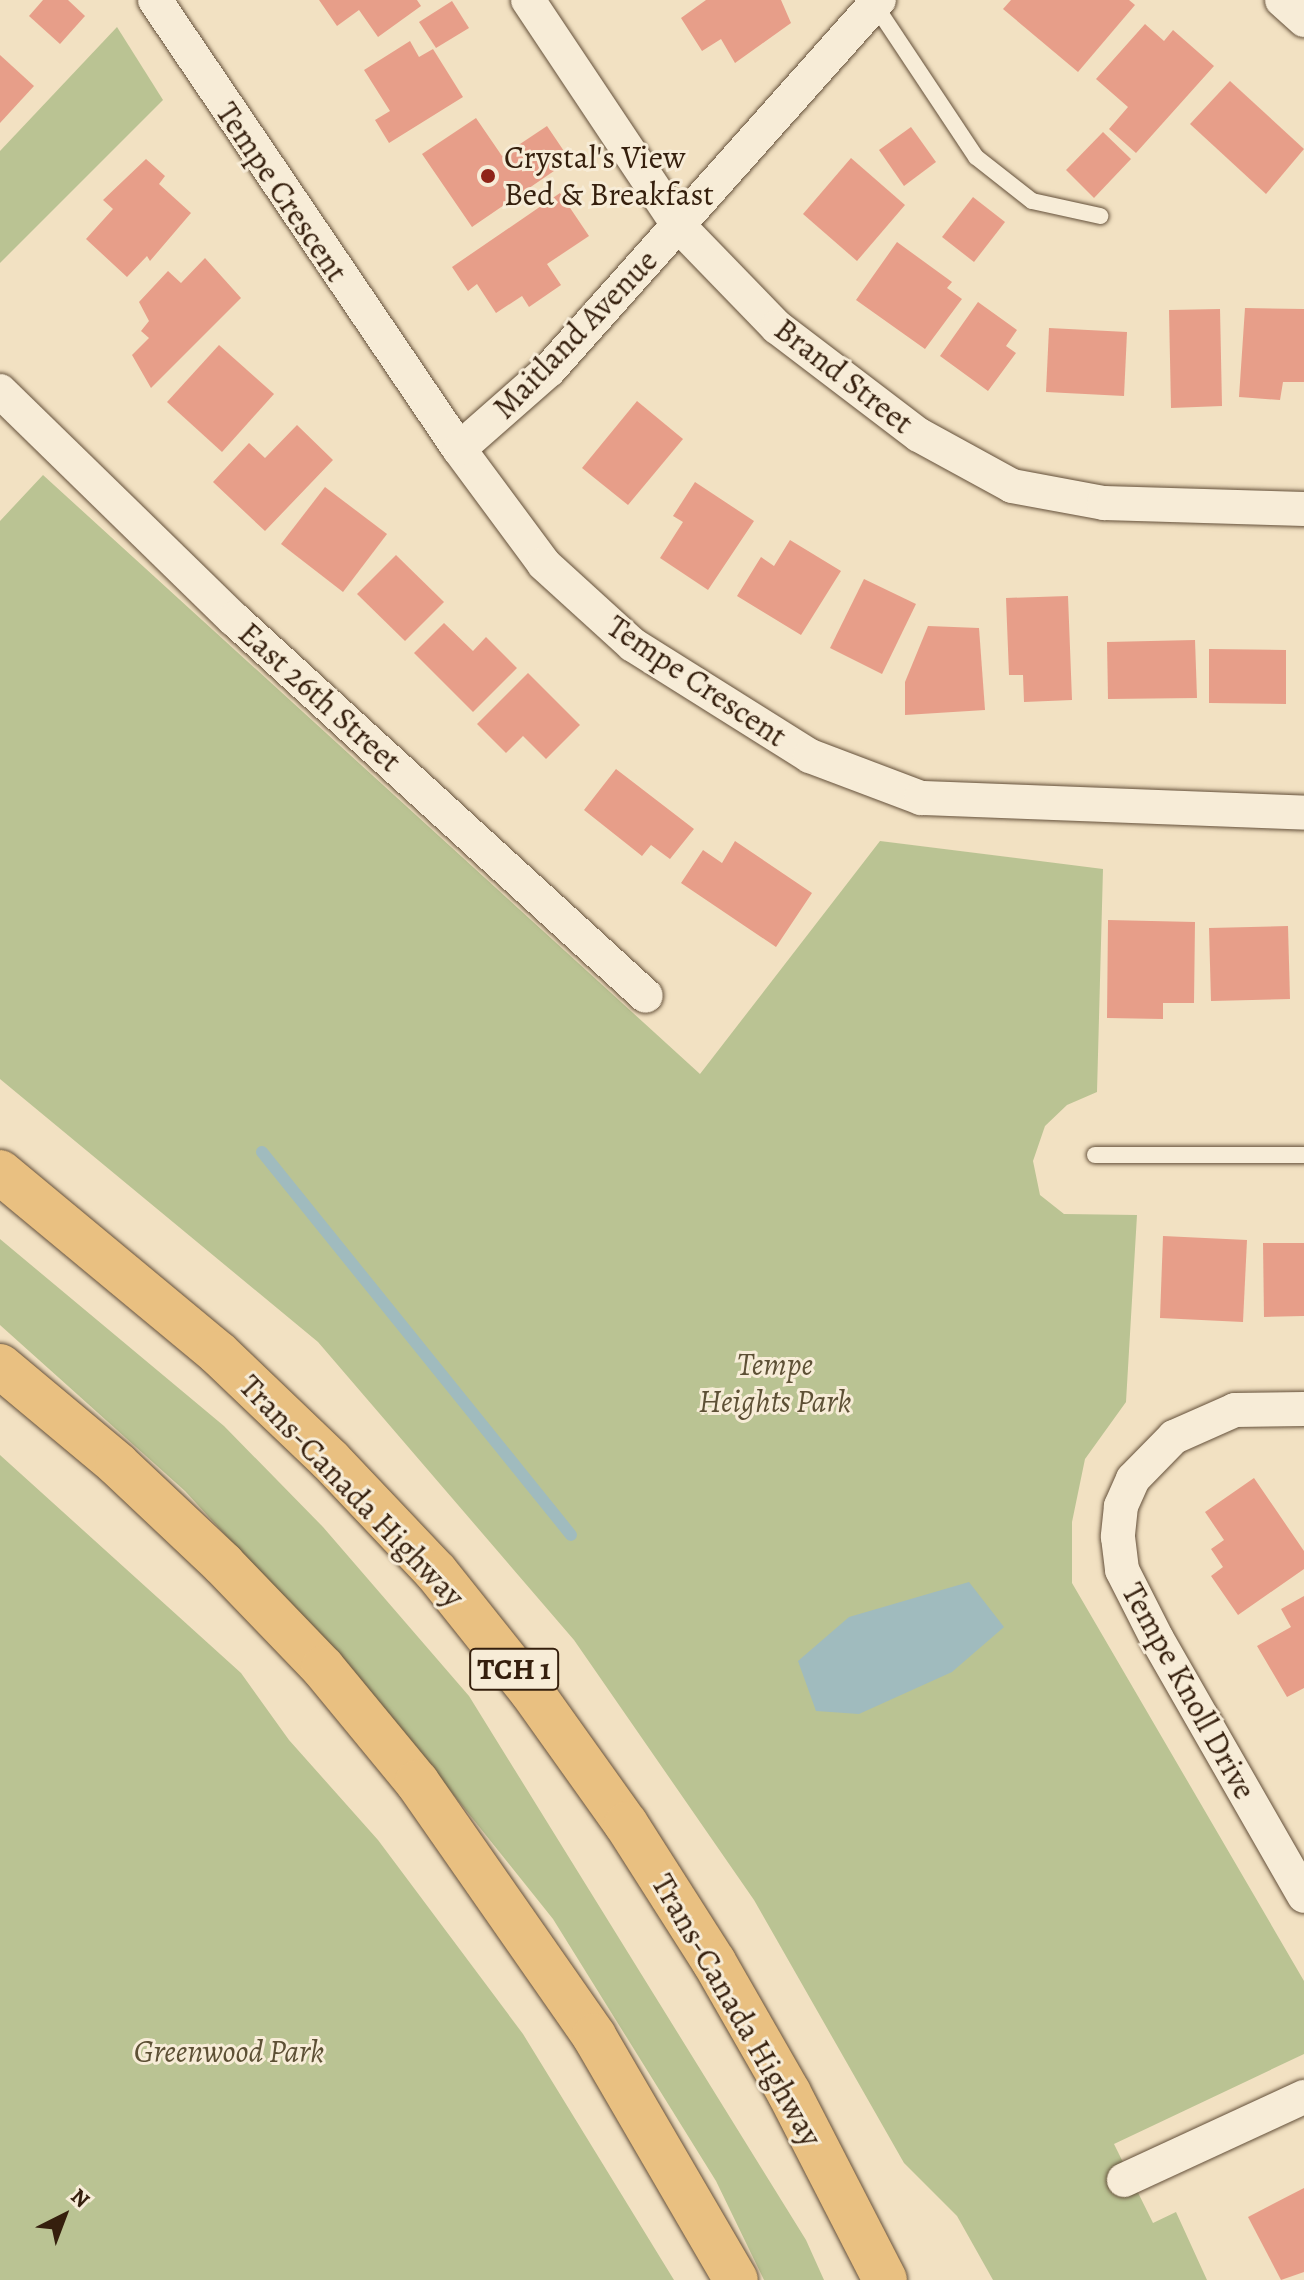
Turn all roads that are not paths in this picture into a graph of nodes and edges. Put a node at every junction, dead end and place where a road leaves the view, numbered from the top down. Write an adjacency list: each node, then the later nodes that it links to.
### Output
1 (155, 0): 9 (street, Tempe Crescent)
2 (528, 0): 7 (street, Brand Street)
3 (1282, 0): 5 (street)
4 (875, 2): 6 (lane); 7 (street, Maitland Avenue)
5 (1304, 20)
6 (1100, 216)
7 (679, 226): 9 (street, Maitland Avenue); 10 (street, Brand Street)
8 (0, 391): 12 (street, East 26th Street)
9 (459, 449): 11 (street, Tempe Crescent)
10 (1304, 509)
11 (1304, 813)
12 (646, 996)
13 (1095, 1155): 14 (lane)
14 (1304, 1155)
15 (0, 1172): 22 (highway, Trans-Canada Highway / TCH 1)
16 (0, 1366): 21 (highway)
17 (1304, 1409): 18 (street, Tempe Knoll Drive)
18 (1304, 1896)
19 (1304, 2097): 20 (street)
20 (1124, 2180)
21 (736, 2280)
22 (885, 2280)

